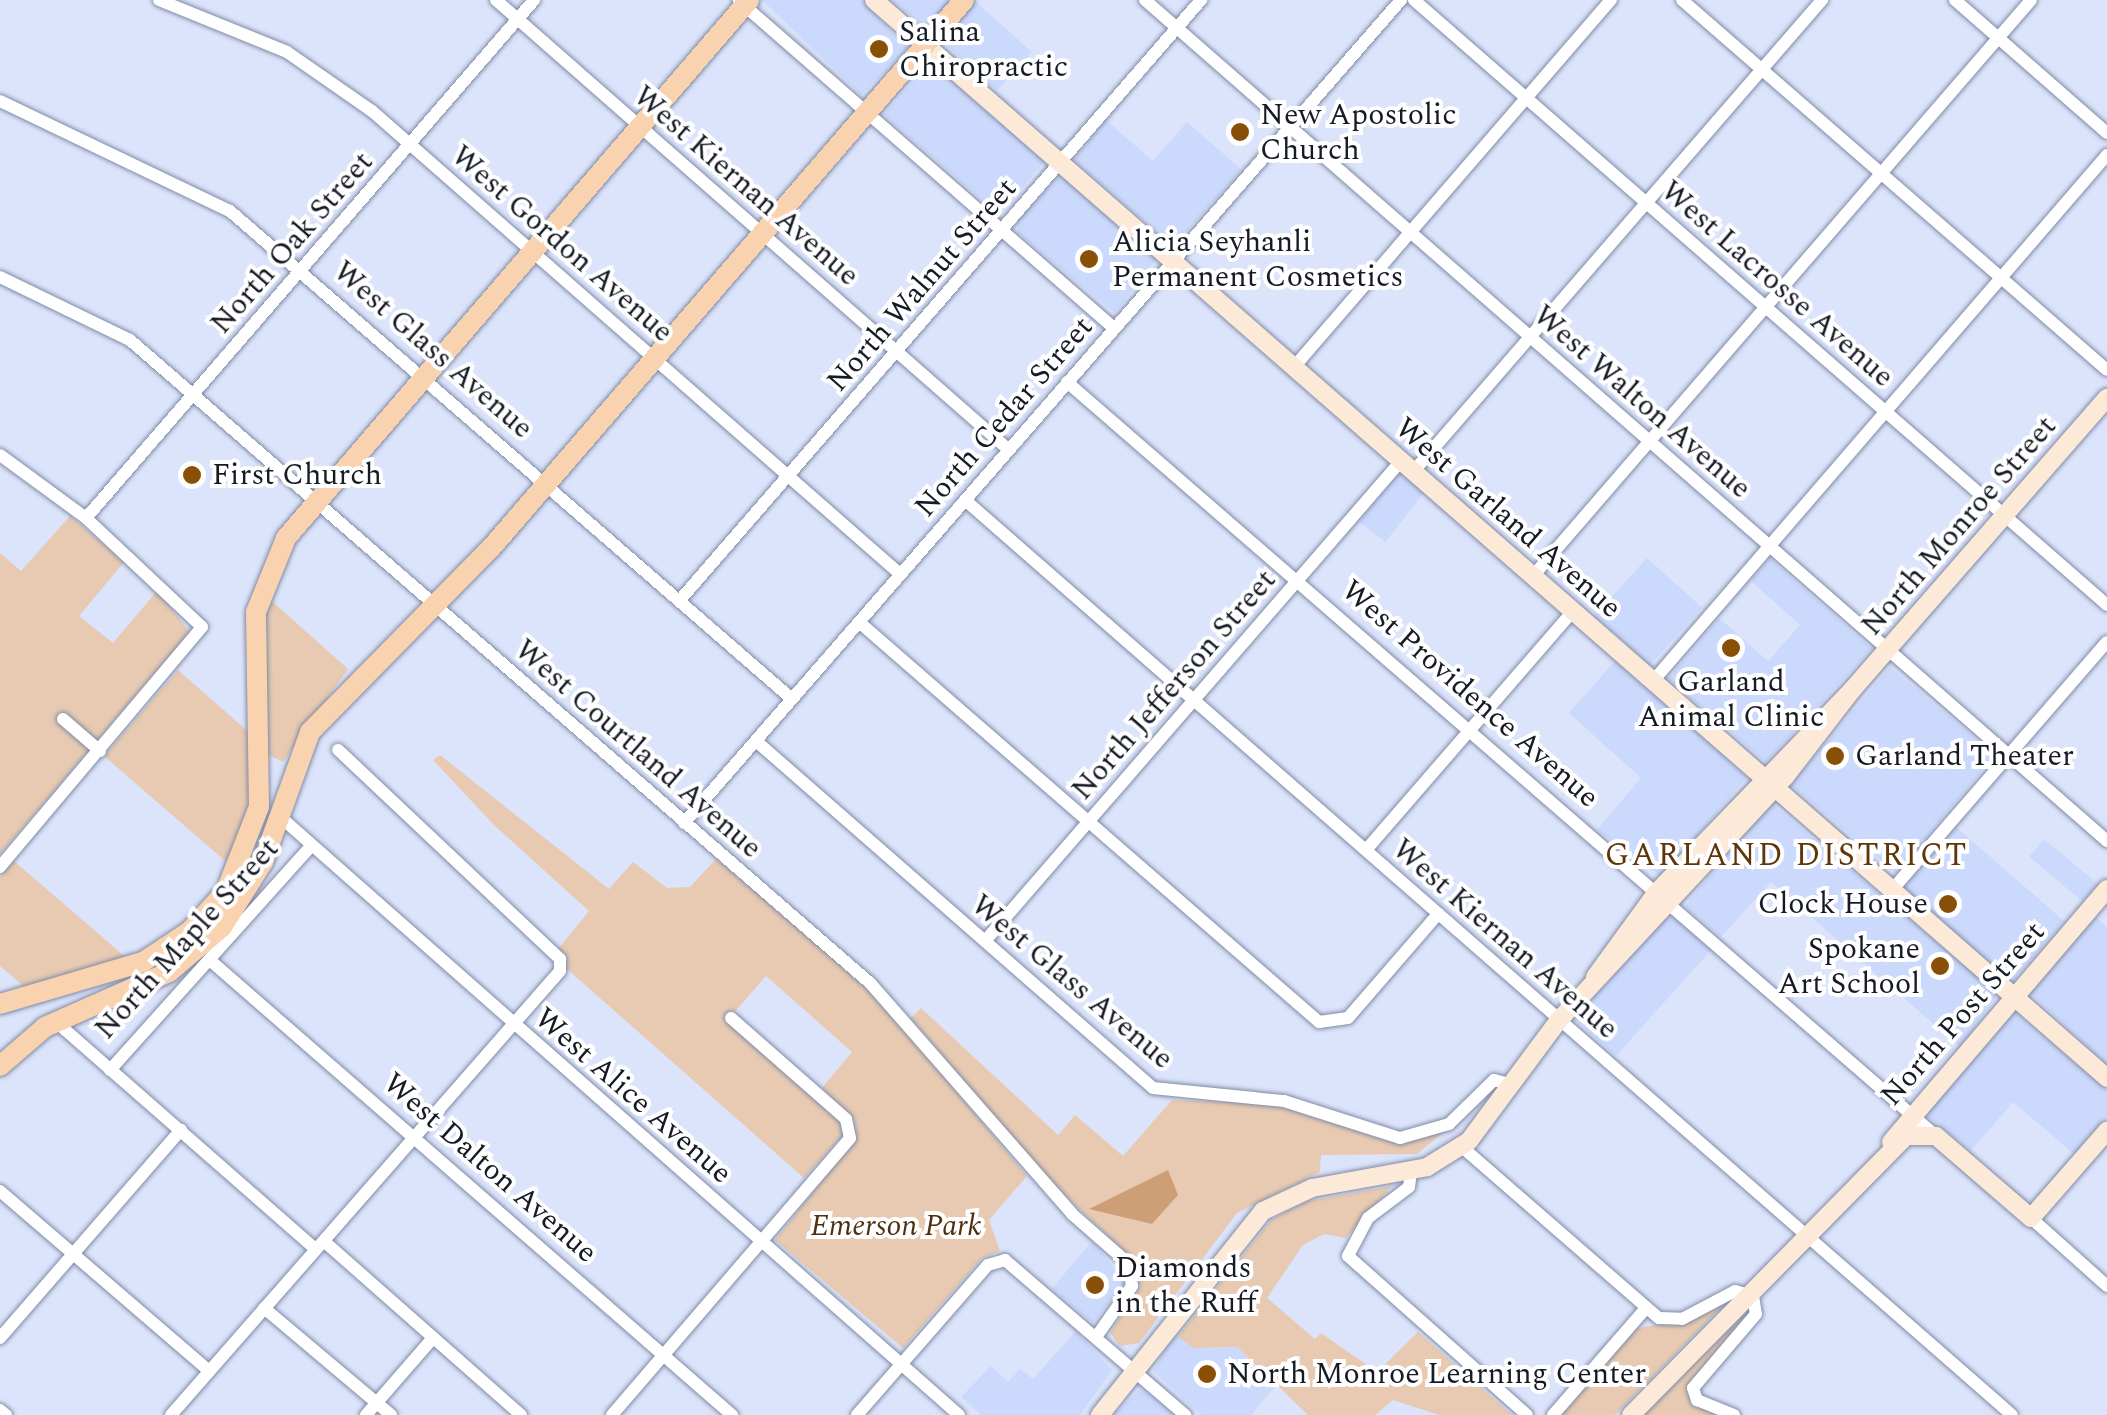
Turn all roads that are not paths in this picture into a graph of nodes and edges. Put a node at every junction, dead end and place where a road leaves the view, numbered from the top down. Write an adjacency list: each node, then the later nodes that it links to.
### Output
1 (160, 0): 27 (street, West Gordon Avenue)
2 (496, 0): 16 (street, West Kiernan Avenue)
3 (534, 0): 16 (street, North Oak Street)
4 (874, 0): 19 (street, West Garland Avenue)
5 (964, 0): 19 (main road)
6 (1145, 0): 17 (street, West Walton Avenue)
7 (1200, 0): 17 (street, North Walnut Street)
8 (1402, 0): 25 (street, North Cedar Street)
9 (1414, 0): 21 (street, West Lacrosse Avenue)
10 (1611, 0): 21 (street)
11 (1682, 0): 20 (street)
12 (1822, 0): 20 (street, North Jefferson Street)
13 (1955, 0): 18 (street)
14 (2030, 0): 18 (street)
15 (744, 2): 23 (street); 24 (main road)
16 (518, 18): 24 (street, West Kiernan Avenue); 27 (street, North Oak Street)
17 (1176, 28): 25 (street, West Walton Avenue); 29 (street, North Walnut Street)
18 (1998, 38): 26 (street); 30 (street)
19 (925, 45): 23 (main road); 29 (street, West Garland Avenue)
20 (1762, 69): 30 (street); 31 (street, North Jefferson Street)
21 (1526, 98): 31 (street, West Lacrosse Avenue); 33 (street)
22 (0, 101): 37 (street, West Glass Avenue)
23 (867, 112): 32 (street); 34 (main road)
24 (640, 126): 34 (street, West Kiernan Avenue); 35 (main road)
25 (1290, 128): 33 (street, West Walton Avenue); 36 (street, North Cedar Street)
26 (2107, 133)
27 (410, 144): 35 (street, West Gordon Avenue); 37 (street, North Oak Street)
28 (2107, 155): 39 (street)
29 (1060, 164): 32 (street, North Walnut Street); 36 (street, West Garland Avenue)
30 (1881, 173): 39 (street); 40 (street)
31 (1647, 204): 40 (street, West Lacrosse Avenue); 42 (street, North Jefferson Street)
32 (1002, 230): 41 (street); 43 (street, North Walnut Street)
33 (1410, 232): 42 (street, West Walton Avenue); 45 (street)
34 (762, 234): 43 (street, West Kiernan Avenue); 44 (main road)
35 (532, 250): 44 (street, West Gordon Avenue); 47 (main road)
36 (1172, 261): 41 (street, North Cedar Street); 45 (street, West Garland Avenue)
37 (302, 270): 47 (street, West Glass Avenue); 49 (street, North Oak Street)
38 (0, 277): 49 (street, West Courtland Avenue)
39 (2000, 278): 46 (street); 51 (street)
40 (1765, 307): 51 (street, West Lacrosse Avenue); 52 (street)
41 (1114, 328): 48 (street, North Cedar Street)
42 (1530, 338): 52 (street, West Walton Avenue); 55 (street, North Jefferson Street)
43 (898, 352): 53 (street, West Kiernan Avenue); 56 (street, North Walnut Street)
44 (655, 359): 56 (street, West Gordon Avenue); 57 (main road)
45 (1294, 367): 55 (street, West Garland Avenue)
46 (2107, 370)
47 (424, 375): 57 (street, West Glass Avenue); 58 (main road)
48 (1068, 382): 53 (street, North Cedar Street); 65 (street, West Providence Avenue)
49 (196, 394): 58 (street, West Courtland Avenue); 61 (street, North Oak Street)
50 (2107, 398): 60 (street, North Monroe Street)
51 (1886, 412): 60 (street, West Lacrosse Avenue); 62 (street)
52 (1648, 441): 62 (street, West Walton Avenue); 64 (street)
53 (1008, 450): 59 (street, North Cedar Street)
54 (0, 455): 61 (street)
55 (1407, 466): 64 (street, West Garland Avenue); 65 (street, North Jefferson Street)
56 (789, 477): 63 (street, West Gordon Avenue); 66 (street, North Walnut Street)
57 (546, 483): 66 (street, West Glass Avenue); 67 (main road)
58 (316, 500): 67 (street, West Courtland Avenue); 97 (main road)
59 (964, 500): 63 (street, North Cedar Street); 75 (street, West Kiernan Avenue)
60 (2005, 516): 68 (street, West Lacrosse Avenue); 72 (street, North Monroe Street)
61 (86, 518): 80 (street)
62 (1770, 547): 72 (street, West Walton Avenue); 73 (street)
63 (900, 574): 70 (street, North Cedar Street)
64 (1533, 576): 69 (street, West Garland Avenue)
65 (1297, 582): 75 (street, North Jefferson Street); 77 (street, West Providence Avenue)
66 (680, 600): 74 (street, West Glass Avenue)
67 (434, 604): 83 (main road); 85 (street, West Courtland Avenue)
68 (2107, 605)
69 (1573, 611): 73 (street, West Garland Avenue); 77 (street)
70 (859, 622): 74 (street, North Cedar Street); 84 (street)
71 (2107, 642): 81 (street)
72 (1888, 650): 81 (street, West Walton Avenue); 82 (street, North Monroe Street)
73 (1653, 681): 82 (street, West Garland Avenue)
74 (792, 699): 78 (street, North Cedar Street)
75 (1193, 700): 84 (street, North Jefferson Street); 88 (street, West Kiernan Avenue)
76 (63, 719): 80 (street)
77 (1470, 730): 88 (street); 92 (street, West Providence Avenue)
78 (756, 741): 85 (street, North Cedar Street); 94 (street, West Glass Avenue)
79 (338, 750): 101 (street)
80 (100, 751): 89 (street)
81 (2010, 756): 86 (street, West Walton Avenue); 91 (street)
82 (1769, 782): 91 (street, West Garland Avenue); 92 (street, North Monroe Street)
83 (277, 814): 87 (street, West Alice Avenue); 100 (main road)
84 (1088, 821): 93 (street); 94 (street, North Jefferson Street)
85 (684, 823): 124 (street, West Courtland Avenue)
86 (2107, 841)
87 (308, 848): 95 (street, North Maple Street); 101 (street, West Alice Avenue)
88 (1366, 850): 93 (street, West Kiernan Avenue)
89 (0, 867)
90 (2107, 889): 96 (street, North Post Street)
91 (1892, 890): 96 (street, West Garland Avenue)
92 (1663, 898): 99 (street, North Monroe Street); 106 (street, West Providence Avenue)
93 (1438, 914): 99 (street, West Kiernan Avenue)
94 (985, 941): 105 (street, West Glass Avenue)
95 (212, 962): 103 (street, North Maple Street); 110 (street, West Dalton Avenue)
96 (2014, 997): 104 (street, West Garland Avenue); 106 (street, North Post Street)
97 (0, 1004)
98 (731, 1018): 117 (street)
99 (1558, 1020): 105 (street, North Monroe Street); 116 (street, West Kiernan Avenue)
100 (55, 1021): 102 (main road); 103 (street)
101 (512, 1025): 110 (street); 117 (street, West Alice Avenue)
102 (0, 1066)
103 (110, 1070): 107 (street)
104 (2107, 1078)
105 (1509, 1084): 111 (street, North Monroe Street)
106 (1912, 1114): 109 (street, West Providence Avenue); 113 (street, North Post Street)
107 (181, 1130): 118 (street); 119 (street)
108 (2107, 1131): 115 (street)
109 (1936, 1136): 113 (street, North Post Street); 115 (street, West Providence Avenue)
110 (418, 1137): 118 (street); 127 (street, West Dalton Avenue)
111 (1462, 1147): 112 (street, North Monroe Street); 123 (street)
112 (1411, 1171): 130 (street, North Monroe Street); 144 (street)
113 (1864, 1178): 116 (street, North Post Street)
114 (0, 1191): 119 (street)
115 (2031, 1218): 120 (street, West Providence Avenue)
116 (1810, 1239): 121 (street, North Post Street); 148 (street, West Kiernan Avenue)
117 (762, 1243): 127 (street); 128 (street, West Alice Avenue)
118 (320, 1246): 122 (street); 126 (street)
119 (72, 1254): 125 (street); 129 (street)
120 (2107, 1286)
121 (1753, 1296): 123 (street); 146 (street, North Post Street); 147 (street)
122 (264, 1308): 129 (street); 131 (street)
123 (1646, 1308): 145 (street)
124 (1096, 1337): 128 (street); 130 (street)
125 (0, 1338)
126 (433, 1338): 131 (street); 137 (street)
127 (664, 1356): 138 (street); 139 (street, West Dalton Avenue)
128 (901, 1364): 140 (street); 141 (street, West Alice Avenue)
129 (208, 1371): 134 (street)
130 (1135, 1372): 142 (street, North Monroe Street); 143 (street)
131 (376, 1403): 135 (street); 136 (street)
132 (0, 1410): 133 (street)
133 (6, 1415)
134 (172, 1415)
135 (366, 1415)
136 (390, 1415)
137 (521, 1415)
138 (612, 1415)
139 (732, 1415)
140 (857, 1415)
141 (959, 1415)
142 (1100, 1415)
143 (1185, 1415)
144 (1527, 1415)
145 (1554, 1415)
146 (1631, 1415)
147 (1734, 1415)
148 (2012, 1415)

